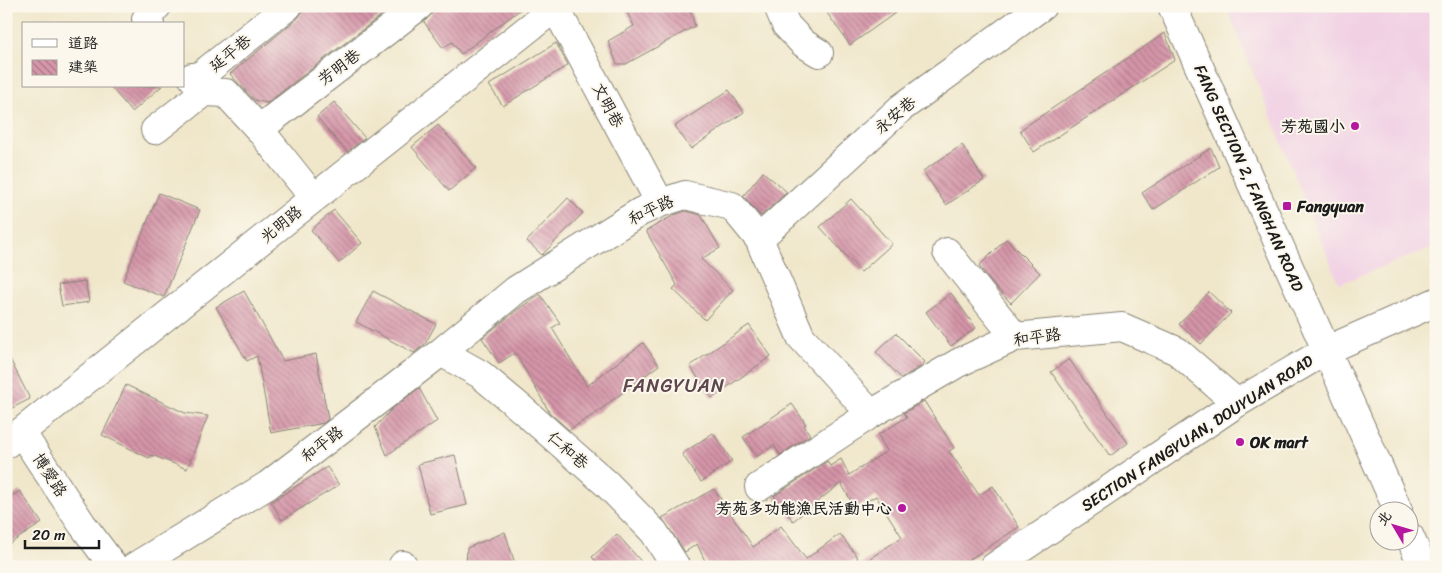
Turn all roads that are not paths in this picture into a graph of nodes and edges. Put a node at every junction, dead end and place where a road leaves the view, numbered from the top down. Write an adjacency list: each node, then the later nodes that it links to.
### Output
1 (157, 6): 8 (street)
2 (288, 6): 10 (street, 延平巷)
3 (419, 6): 11 (street, 芳明巷)
4 (778, 6): 9 (street)
5 (1042, 6): 15 (street, 永安巷)
6 (1172, 6): 19 (street, FANG SECTION 2, FANGHAN ROAD)
7 (556, 7): 13 (street, 光明路); 14 (street, 文明巷)
8 (148, 22)
9 (819, 52)
10 (194, 80): 11 (street); 12 (street, 延平巷)
11 (259, 129): 13 (street)
12 (156, 130)
13 (314, 198): 23 (street, 光明路)
14 (660, 203): 15 (street, 和平路); 20 (street, 和平路)
15 (759, 239): 22 (street, 和平路)
16 (947, 252): 18 (street)
17 (1436, 302): 19 (street, SECTION FANGYUAN, DOUYUAN ROAD)
18 (1015, 337): 21 (street, 和平路); 22 (street, 和平路)
19 (1327, 350): 21 (street, SECTION FANGYUAN, DOUYUAN ROAD); 25 (street, FANG SECTION 2, FANGHAN ROAD)
20 (441, 352): 28 (street, 和平路); 29 (street, 仁和巷)
21 (1237, 403): 30 (street, SECTION FANGYUAN, DOUYUAN ROAD)
22 (871, 414): 24 (street)
23 (14, 438): 27 (street, 博愛路)
24 (758, 488)
25 (1394, 500)
26 (1416, 550): 31 (street)
27 (101, 562)
28 (134, 567)
29 (676, 567)
30 (994, 567)
31 (1423, 567)

